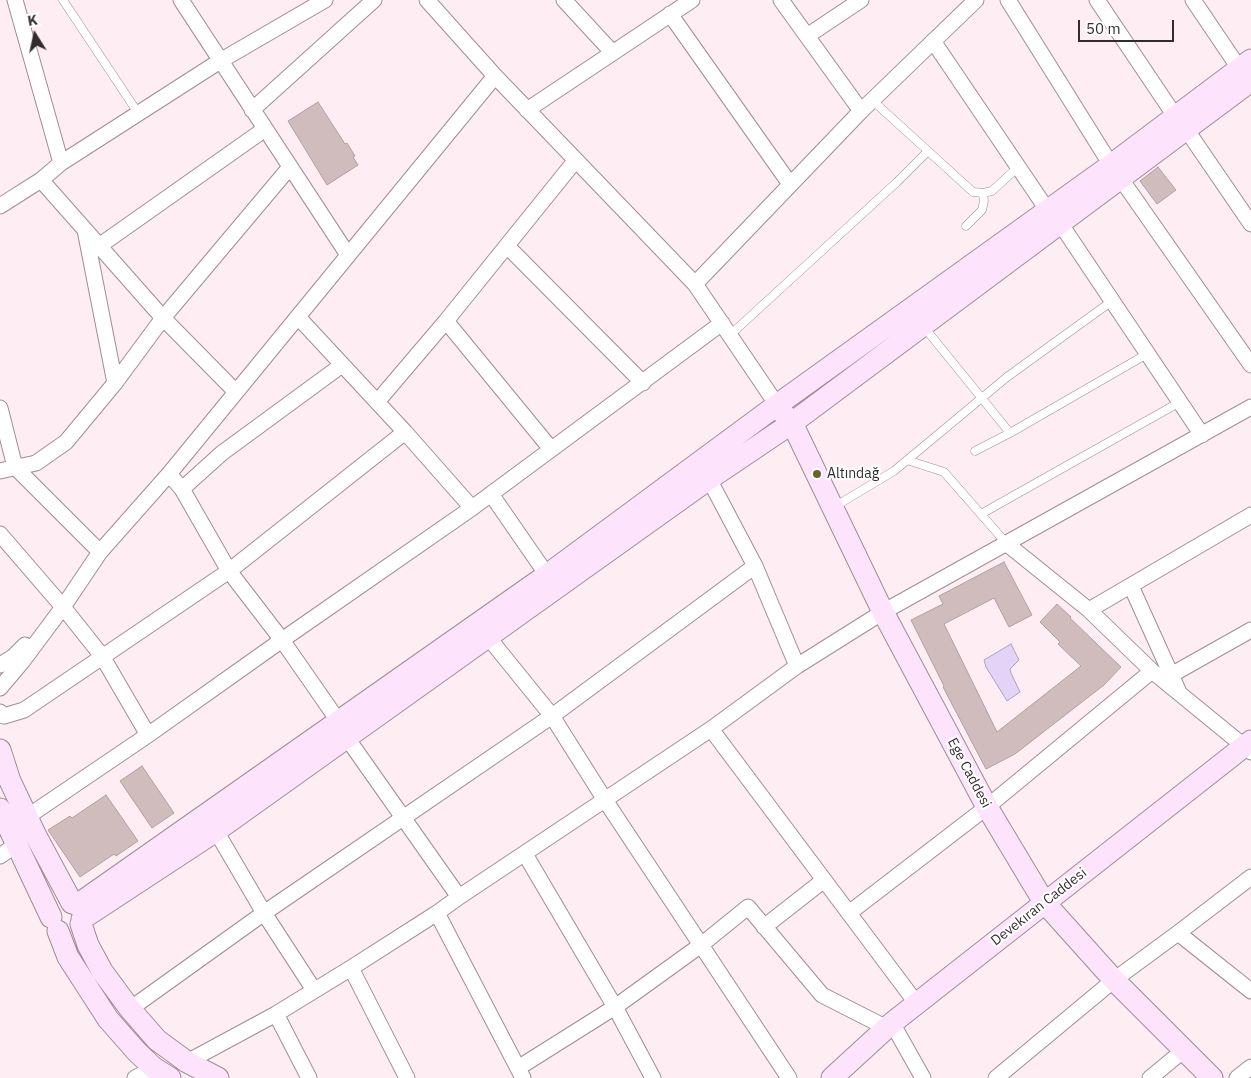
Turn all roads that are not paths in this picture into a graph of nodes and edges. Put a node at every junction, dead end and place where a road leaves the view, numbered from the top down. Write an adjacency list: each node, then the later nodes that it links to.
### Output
1 (15, 0): 31 (street)
2 (63, 0): 26 (lane)
3 (182, 0): 19 (street)
4 (325, 0): 19 (street)
5 (374, 0): 23 (street)
6 (427, 0): 21 (street)
7 (564, 0): 18 (street)
8 (692, 0): 15 (street)
9 (781, 0): 16 (street)
10 (861, 0): 16 (street)
11 (976, 0): 17 (street)
12 (1008, 0): 34 (street)
13 (1098, 0): 27 (street)
14 (1193, 0): 20 (street)
15 (670, 14): 18 (street); 36 (street)
16 (807, 36): 25 (street)
17 (933, 41): 22 (street); 33 (street)
18 (612, 52): 24 (street)
19 (220, 61): 23 (street); 26 (street)
20 (1248, 75): 27 (main road)
21 (494, 76): 24 (street); 45 (street)
22 (872, 100): 25 (street); 29 (lane)
23 (252, 110): 28 (street)
24 (527, 110): 30 (street)
25 (861, 111): 36 (street)
26 (138, 114): 31 (street)
27 (1180, 122): 34 (main road); 40 (street)
28 (265, 129): 32 (street); 43 (street)
29 (928, 151): 37 (lane); 52 (lane)
30 (575, 161): 44 (street); 46 (street)
31 (61, 163): 35 (street)
32 (290, 167): 45 (street); 49 (street)
33 (1018, 167): 37 (lane); 39 (street)
34 (1116, 172): 39 (main road); 55 (street)
35 (41, 180): 38 (street); 42 (street)
36 (790, 184): 46 (street)
37 (983, 193): 41 (lane)
38 (0, 206)
39 (1054, 217): 47 (street); 51 (main road); 62 (main road)
40 (1251, 224)
41 (966, 226)
42 (84, 229): 43 (street); 56 (street)
43 (99, 246): 49 (street)
44 (507, 246): 50 (street); 57 (street)
45 (348, 255): 48 (street)
46 (695, 284): 52 (street)
47 (1112, 301): 53 (street); 59 (lane)
48 (298, 316): 54 (street); 58 (street)
49 (163, 318): 56 (street); 58 (street)
50 (446, 321): 60 (street); 69 (street)
51 (922, 326): 59 (lane); 65 (main road)
52 (726, 329): 57 (street); 62 (street)
53 (1147, 354): 61 (street); 67 (lane)
54 (342, 365): 60 (street); 75 (street)
55 (1251, 366)
56 (115, 383): 72 (street)
57 (643, 383): 69 (street)
58 (236, 392): 73 (street)
59 (982, 398): 67 (lane); 71 (lane)
60 (377, 402): 66 (street)
61 (1180, 402): 68 (street); 79 (lane)
62 (777, 406): 65 (main road, Ege Caddesi); 86 (main road)
63 (0, 408): 72 (street)
64 (1249, 412): 68 (street)
65 (792, 423): 74 (main road); 78 (main road, Ege Caddesi)
66 (405, 432): 77 (street); 85 (street)
67 (1010, 433): 70 (lane)
68 (1202, 435): 82 (street)
69 (551, 449): 76 (street)
70 (975, 450)
71 (907, 460): 78 (lane); 79 (lane)
72 (7, 469): 83 (street)
73 (169, 474): 75 (street); 83 (street)
74 (709, 479): 84 (street); 92 (main road)
75 (182, 489): 85 (street)
76 (491, 494): 77 (street); 86 (street)
77 (472, 508): 93 (street)
78 (832, 508): 90 (main road, Ege Caddesi)
79 (981, 514): 82 (lane)
80 (1251, 515): 87 (street)
81 (0, 534): 88 (street)
82 (1007, 544): 89 (street); 90 (street)
83 (100, 552): 88 (street)
84 (755, 566): 96 (street); 102 (street)
85 (229, 571): 93 (street); 94 (street)
86 (547, 575): 104 (main road)
87 (1131, 586): 89 (street); 98 (street)
88 (63, 607): 94 (street); 95 (street); 99 (street)
89 (1089, 610): 97 (street)
90 (882, 612): 96 (street); 109 (main road, Ege Caddesi)
91 (1251, 630): 98 (street)
92 (488, 637): 102 (street); 104 (main road)
93 (282, 640): 104 (street); 105 (street)
94 (102, 656): 101 (street); 105 (street)
95 (0, 665)
96 (797, 666): 103 (street)
97 (1152, 671): 100 (street); 109 (street)
98 (1171, 676): 100 (street)
99 (0, 688)
100 (1178, 691): 106 (street)
101 (0, 712)
102 (552, 716): 108 (street); 112 (street)
103 (711, 729): 108 (street); 117 (street)
104 (343, 730): 112 (street); 113 (main road); 120 (main road)
105 (148, 735): 111 (street)
106 (1248, 747): 119 (main road, Devekıran Caddesi)
107 (0, 750): 111 (main road)
108 (605, 800): 115 (street); 127 (street)
109 (987, 807): 119 (main road, Ege Caddesi); 123 (street)
110 (0, 808): 114 (main road)
111 (27, 817): 120 (main road)
112 (404, 817): 118 (street); 121 (street)
113 (216, 831): 120 (main road); 121 (street)
114 (8, 850): 124 (main road)
115 (524, 854): 118 (street); 133 (street)
116 (1251, 878): 126 (street)
117 (824, 880): 123 (street); 125 (street)
118 (459, 897): 122 (street)
119 (1044, 902): 129 (main road, Ege Caddesi); 132 (main road, Devekıran Caddesi)
120 (78, 913): 124 (main road); 124 (main road); 134 (main road)
121 (264, 913): 130 (street); 134 (street)
122 (437, 913): 128 (street); 140 (street)
123 (849, 913): 132 (street)
124 (54, 924): 141 (main road)
125 (764, 927): 127 (street); 136 (street)
126 (1178, 933): 129 (street); 131 (street)
127 (701, 945): 133 (street); 147 (street)
128 (351, 968): 130 (street); 145 (street)
129 (1114, 980): 137 (main road, Ege Caddesi); 150 (street)
130 (314, 990): 135 (street)
131 (1251, 992)
132 (917, 1004): 136 (main road, Devekıran Caddesi)
133 (615, 1007): 140 (street); 146 (street)
134 (130, 1009): 138 (main road)
135 (276, 1014): 138 (street); 144 (street)
136 (890, 1025): 148 (main road, Devekıran Caddesi); 149 (street)
137 (1184, 1050): 151 (street); 152 (main road, Ege Caddesi)
138 (187, 1062): 143 (main road)
139 (1251, 1067): 153 (street)
140 (520, 1073)
141 (161, 1075): 142 (street)
142 (135, 1078)
143 (218, 1078)
144 (309, 1078)
145 (407, 1078)
146 (653, 1078)
147 (789, 1078)
148 (832, 1078)
149 (923, 1078)
150 (996, 1078)
151 (1150, 1078)
152 (1212, 1078)
153 (1237, 1078)

